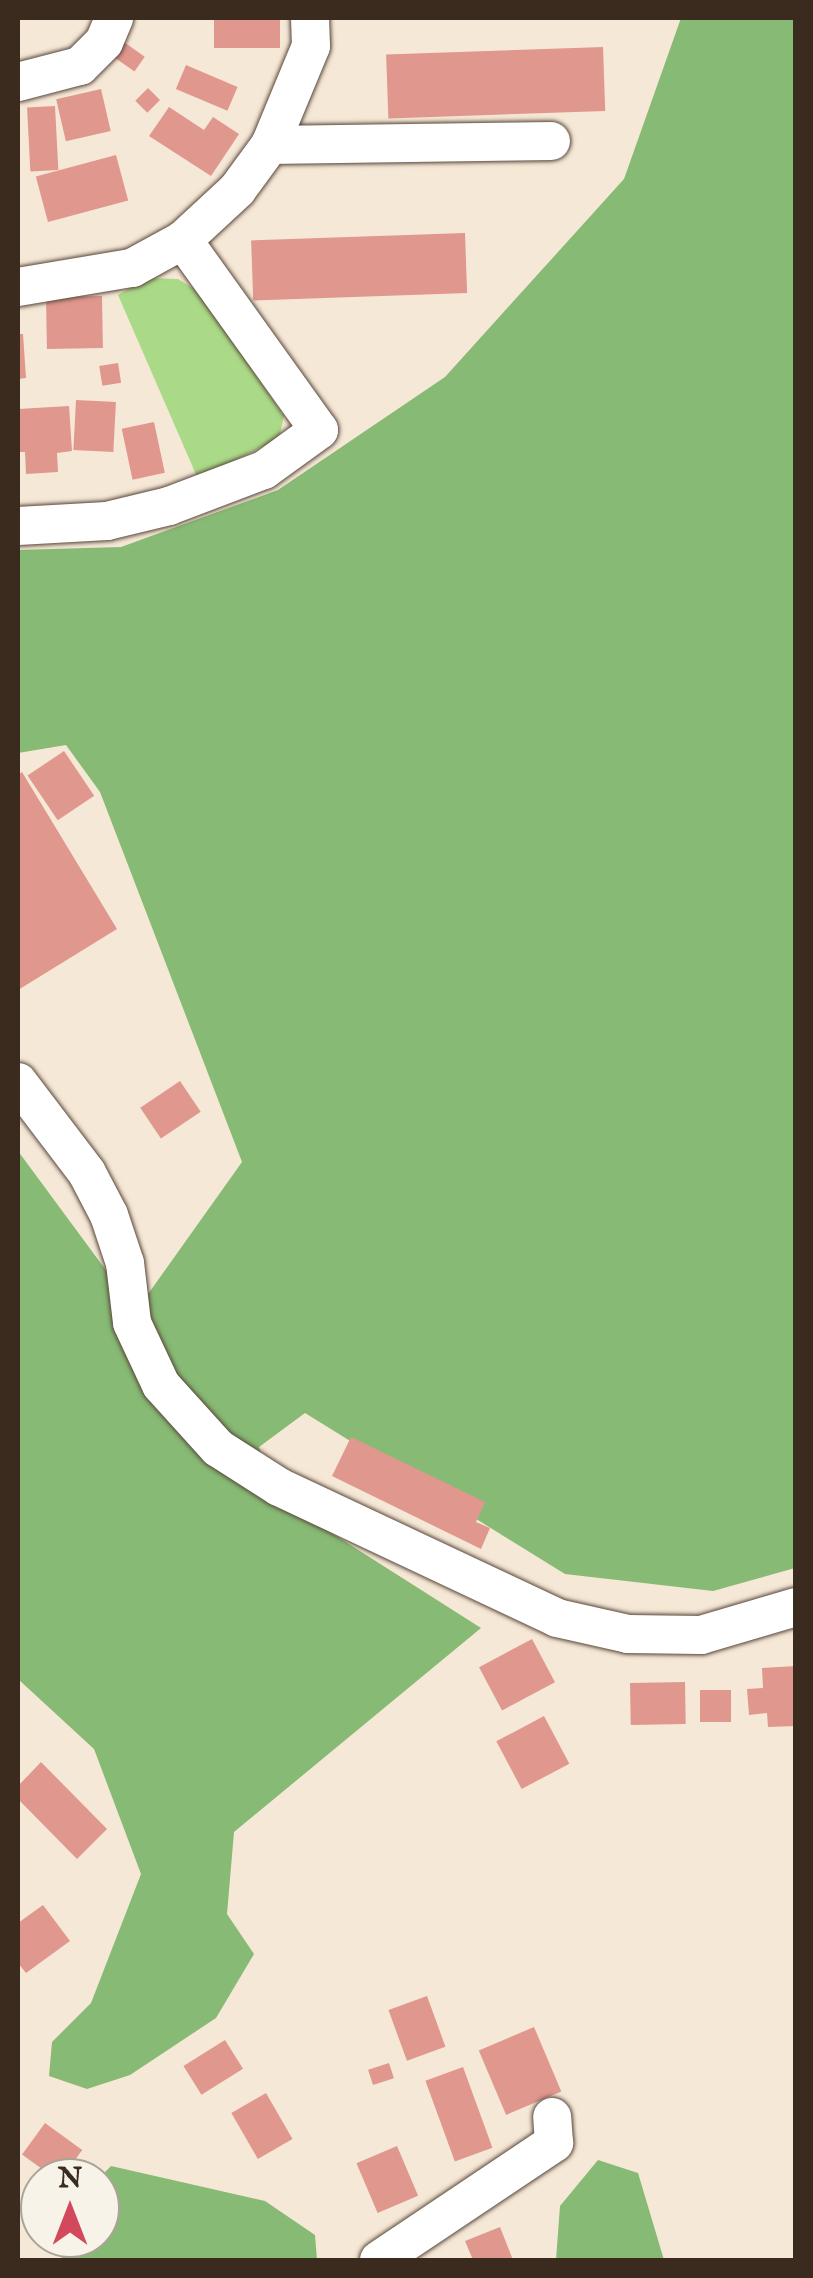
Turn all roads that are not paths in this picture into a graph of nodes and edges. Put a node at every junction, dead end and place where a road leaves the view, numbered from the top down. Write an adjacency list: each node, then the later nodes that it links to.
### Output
1 (114, 18): 3 (street)
2 (310, 18): 5 (street)
3 (18, 82)
4 (551, 141): 5 (street)
5 (270, 144): 6 (street)
6 (183, 240): 7 (street); 8 (street)
7 (18, 286)
8 (18, 526)
9 (18, 1082): 10 (street)
10 (796, 1607)
11 (552, 2117): 12 (street)
12 (379, 2260)

